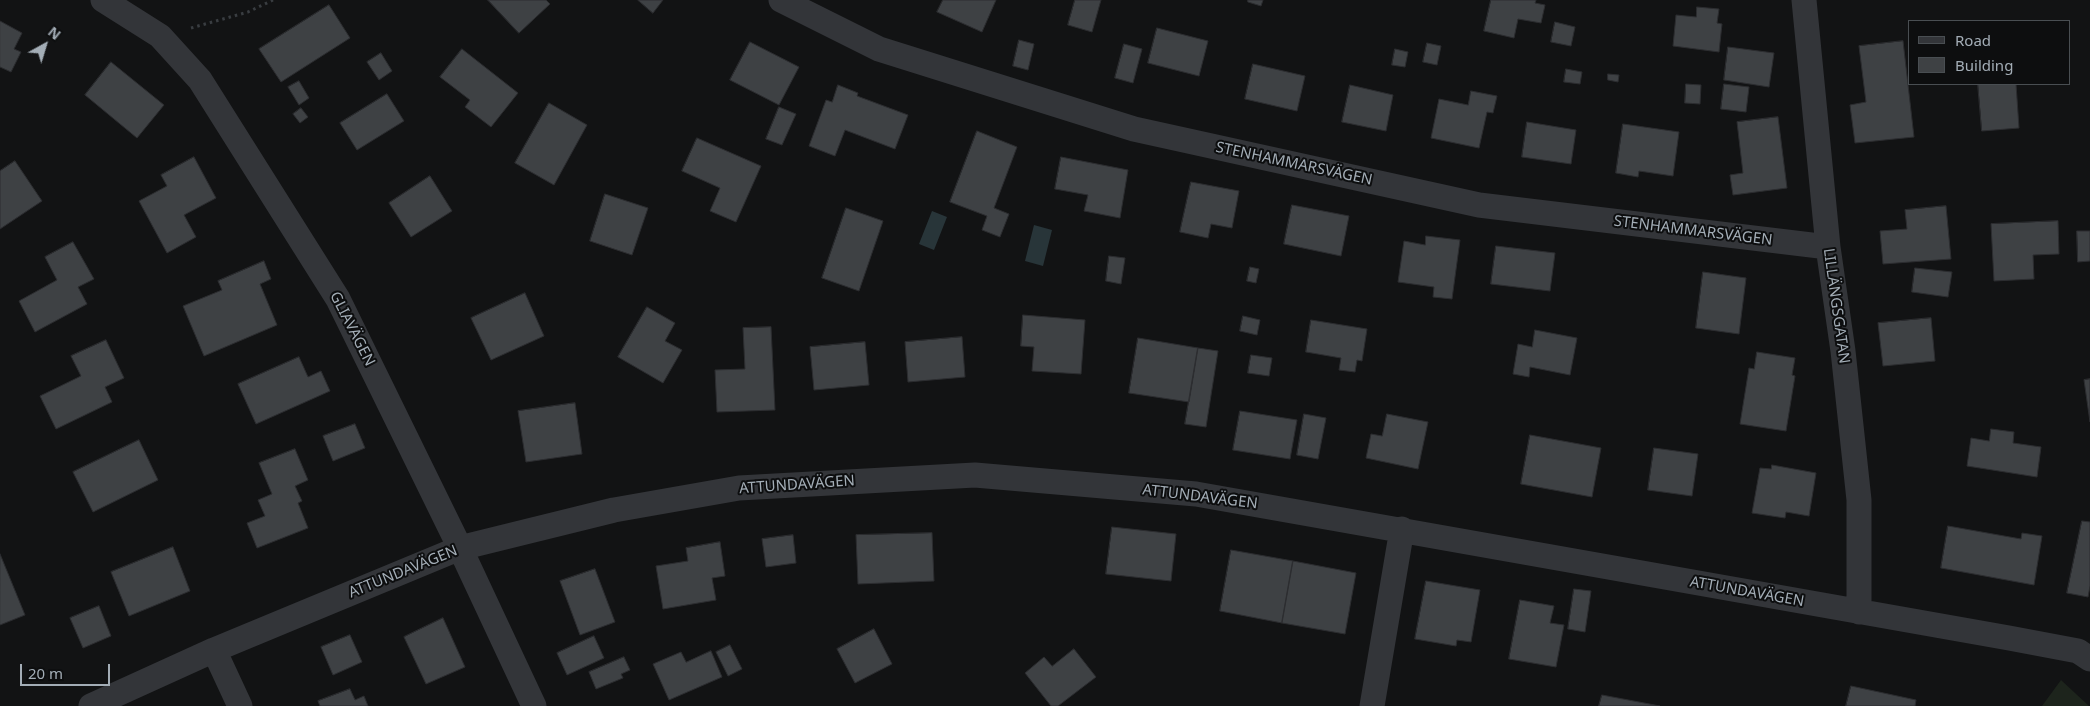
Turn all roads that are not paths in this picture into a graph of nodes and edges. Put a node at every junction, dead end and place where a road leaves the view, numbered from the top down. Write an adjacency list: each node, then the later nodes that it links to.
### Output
1 (103, 0): 6 (street, GLIAVÄGEN)
2 (781, 0): 4 (street, STENHAMMARSVÄGEN)
3 (1804, 0): 4 (street, LILLÄNGSGATAN)
4 (1828, 247): 7 (street, LILLÄNGSGATAN)
5 (1402, 530): 6 (street, ATTUNDAVÄGEN); 7 (street, ATTUNDAVÄGEN); 13 (street)
6 (460, 548): 8 (street, ATTUNDAVÄGEN); 12 (street, GLIAVÄGEN)
7 (1859, 612): 9 (street, ATTUNDAVÄGEN)
8 (214, 650): 10 (street, ATTUNDAVÄGEN); 11 (street)
9 (2090, 659)
10 (91, 706)
11 (240, 706)
12 (534, 706)
13 (1372, 706)

